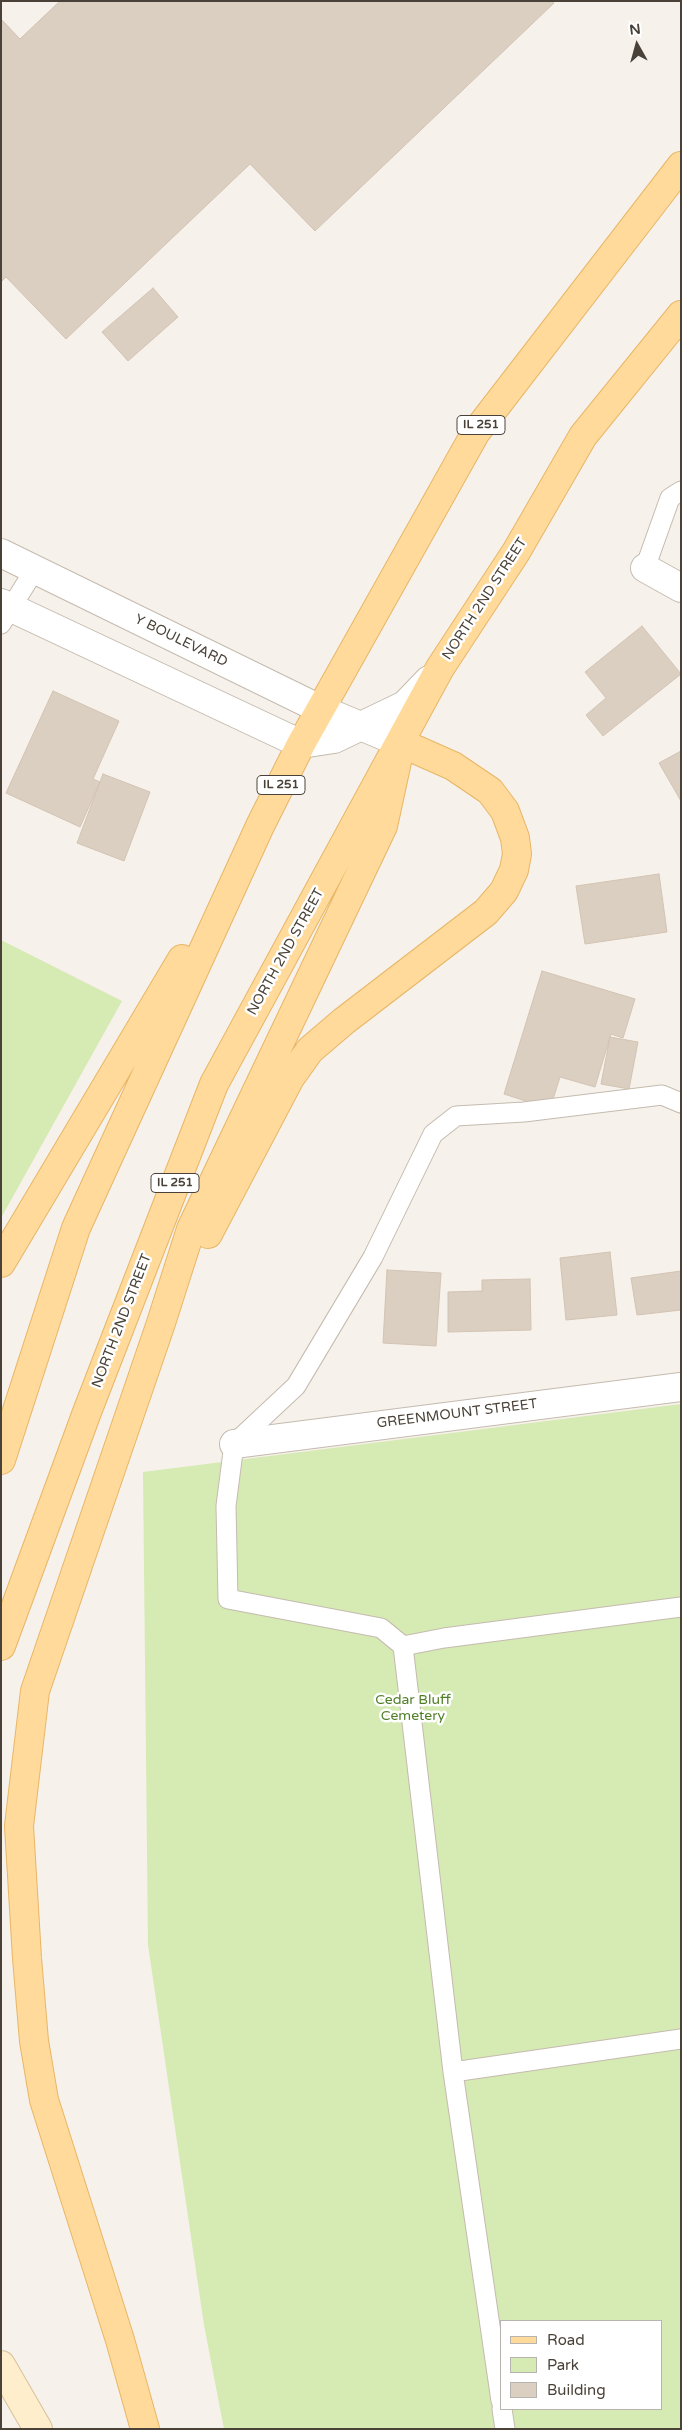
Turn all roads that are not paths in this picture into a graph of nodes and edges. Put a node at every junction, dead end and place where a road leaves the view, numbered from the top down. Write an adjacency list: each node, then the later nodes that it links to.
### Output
1 (681, 166): 10 (main road, IL 251)
2 (681, 315): 9 (main road, NORTH 2ND STREET / IL 251)
3 (681, 491): 5 (lane)
4 (1, 553): 6 (street, Y BOULEVARD)
5 (644, 568): 7 (street)
6 (35, 570): 8 (lane); 10 (street, Y BOULEVARD)
7 (681, 588)
8 (4, 611): 13 (street)
9 (440, 668): 11 (street); 12 (main road, NORTH 2ND STREET / IL 251)
10 (320, 709): 11 (street, Y BOULEVARD); 13 (main road, IL 251)
11 (362, 726): 12 (street, Y BOULEVARD); 13 (street)
12 (401, 743): 17 (main road); 17 (main road); 22 (main road, NORTH 2ND STREET / IL 251)
13 (301, 744): 14 (main road, IL 251)
14 (260, 826): 16 (main road); 20 (main road, IL 251)
15 (681, 1103): 19 (lane)
16 (1, 1263)
17 (161, 1323): 30 (main road)
18 (681, 1387): 19 (street, GREENMOUNT STREET)
19 (234, 1444): 23 (lane)
20 (1, 1460)
21 (681, 1607): 23 (lane)
22 (1, 1646)
23 (403, 1646): 25 (lane)
24 (681, 2039): 25 (lane)
25 (454, 2072): 27 (lane)
26 (1, 2365): 29 (main road)
27 (500, 2394)
28 (502, 2410): 31 (lane)
29 (38, 2429)
30 (145, 2429)
31 (505, 2429)

